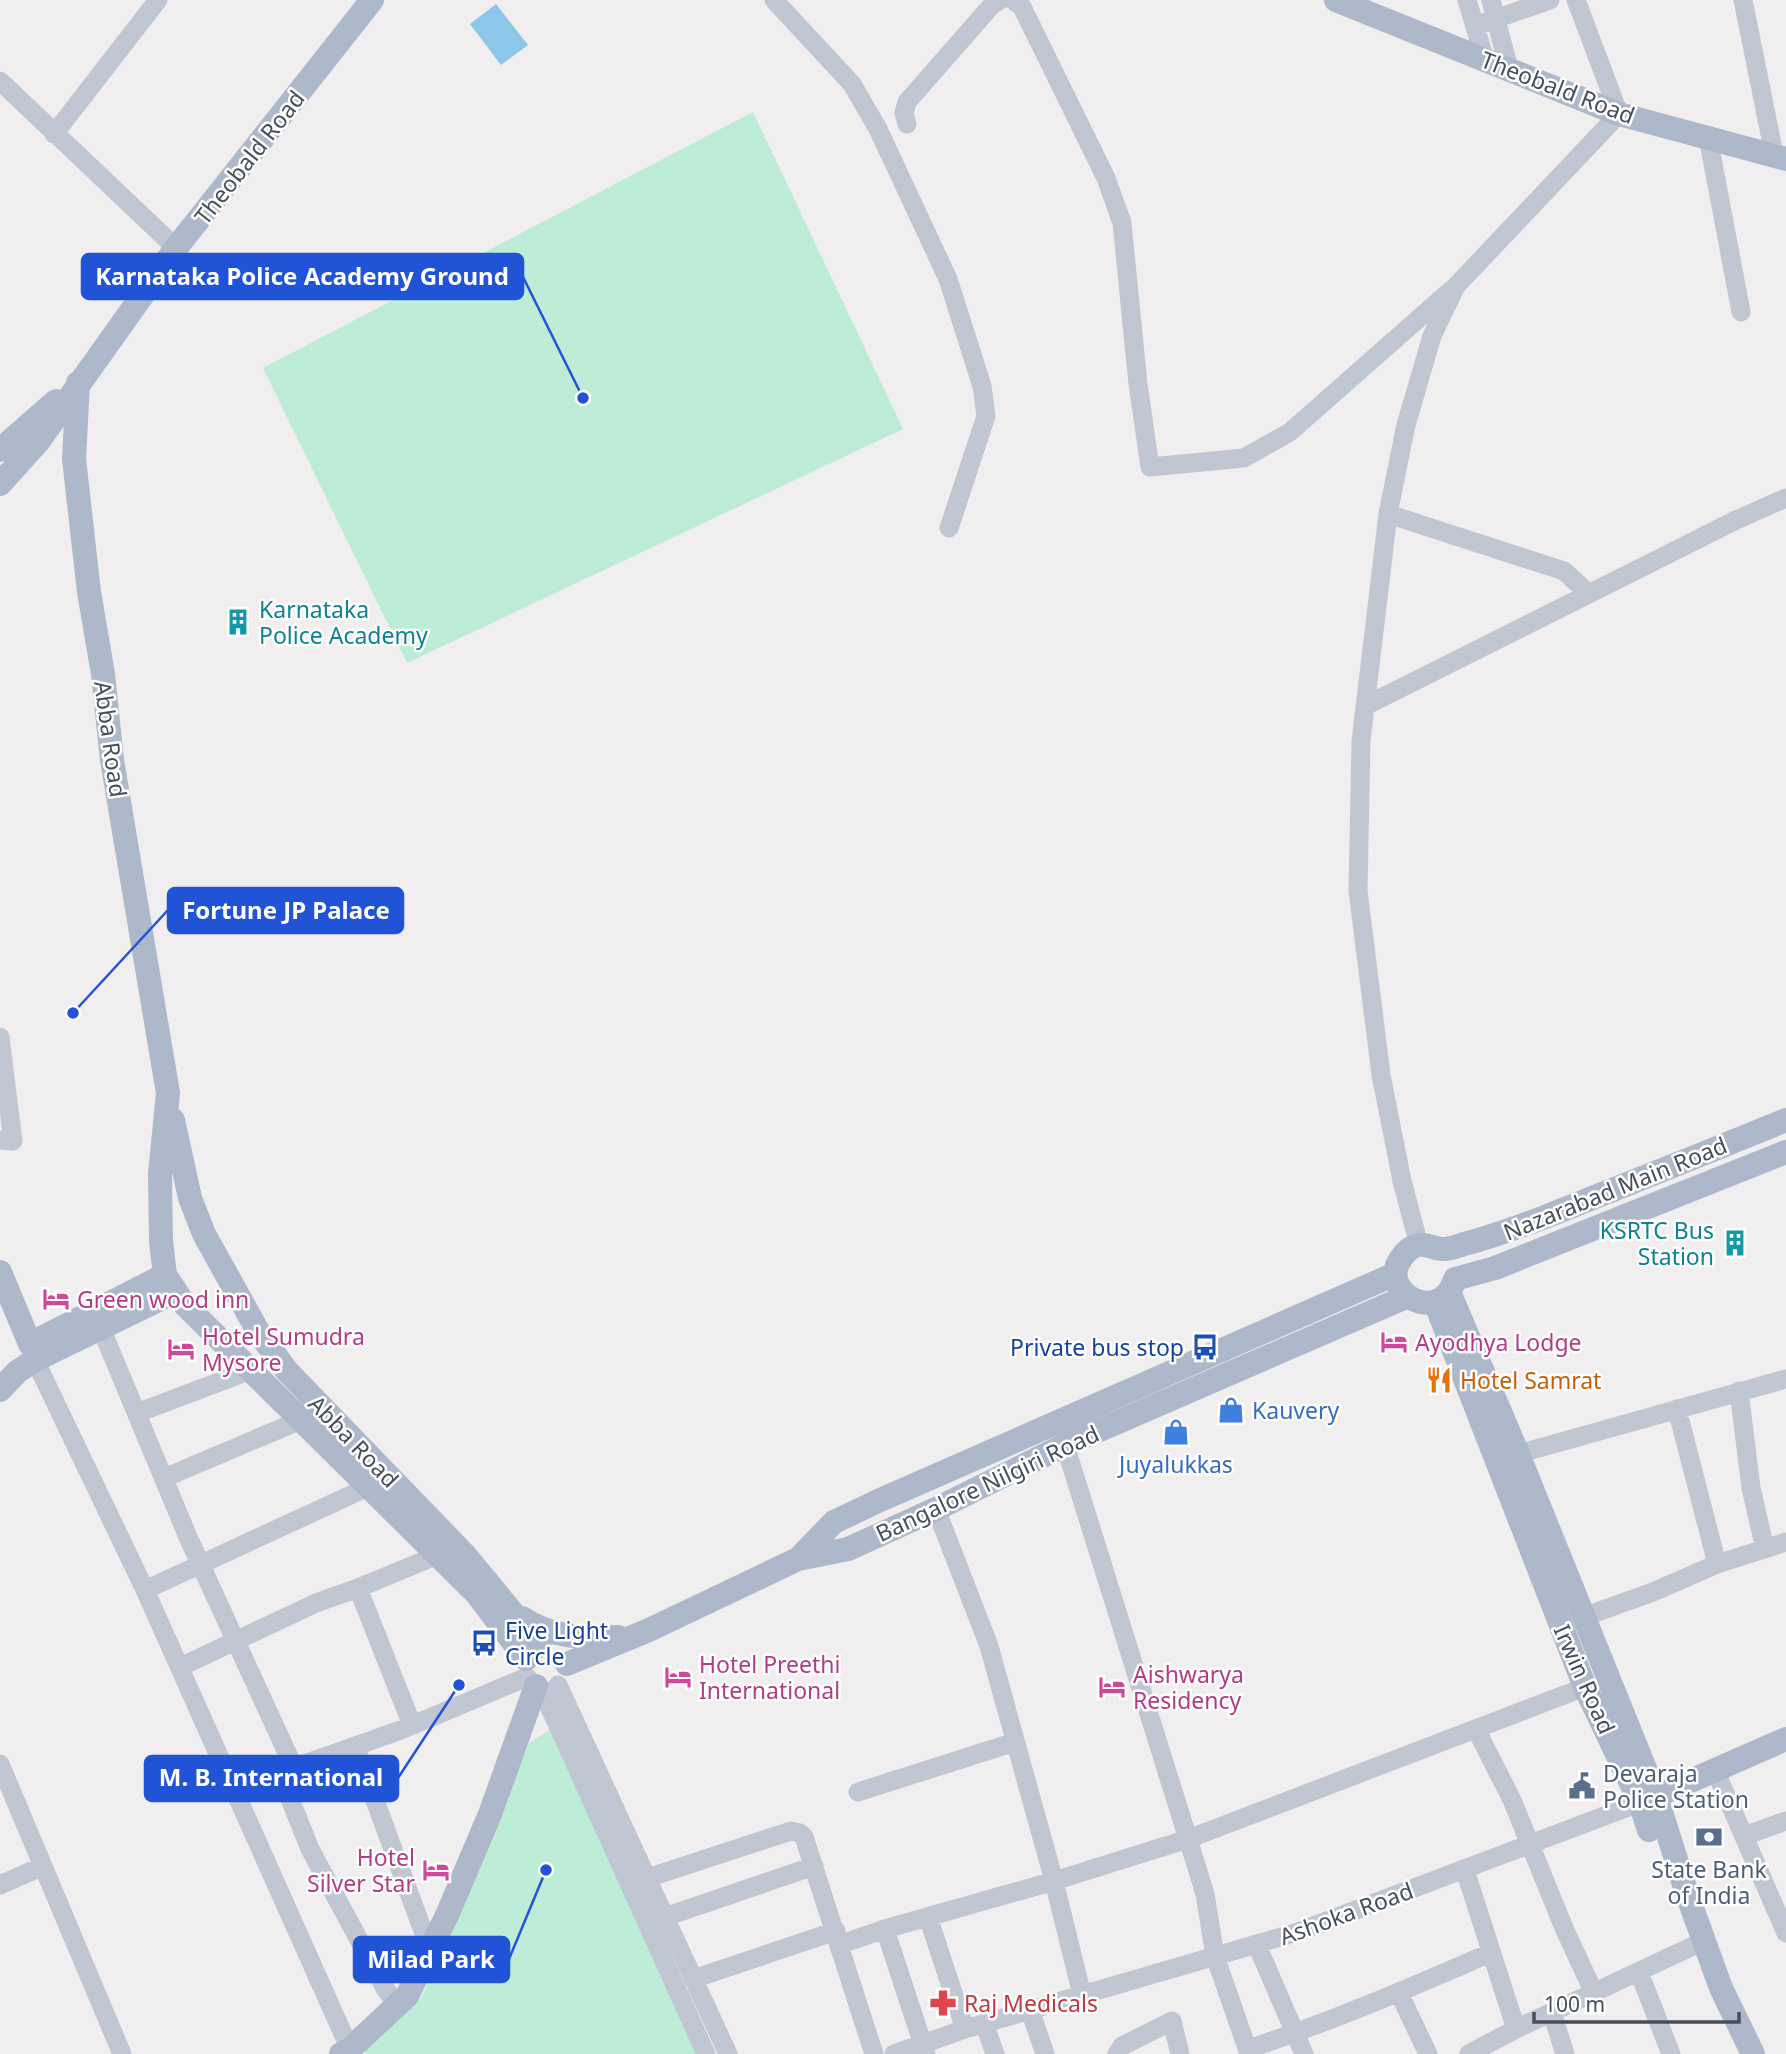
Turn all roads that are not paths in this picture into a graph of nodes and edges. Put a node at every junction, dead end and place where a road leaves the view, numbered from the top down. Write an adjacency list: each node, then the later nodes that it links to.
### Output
1 (158, 0): 18 (street)
2 (372, 0): 21 (main road, Theobald Road)
3 (774, 0): 29 (street)
4 (1000, 0): 17 (street)
5 (1013, 0): 22 (street)
6 (1336, 0): 13 (main road, Theobald Road)
7 (1467, 0): 12 (street)
8 (1550, 0): 11 (street)
9 (1576, 0): 16 (street)
10 (1743, 0): 20 (street)
11 (1493, 9): 12 (street); 14 (street)
12 (1475, 26): 13 (street)
13 (1485, 60): 14 (main road, Theobald Road)
14 (1509, 69): 16 (main road, Theobald Road)
15 (0, 81): 18 (street)
16 (1619, 114): 19 (main road, Theobald Road); 22 (street)
17 (906, 124)
18 (54, 134): 21 (street)
19 (1708, 137): 20 (main road, Theobald Road); 23 (street)
20 (1780, 156)
21 (176, 248): 24 (main road, Theobald Road)
22 (1456, 286): 28 (street)
23 (1741, 312)
24 (78, 383): 25 (main road, Theobald Road); 26 (main road, Theobald Road); 33 (main road, Abba Road)
25 (0, 450)
26 (0, 484)
27 (1786, 499): 30 (street)
28 (1388, 514): 30 (street); 31 (street)
29 (949, 528)
30 (1588, 593): 31 (street)
31 (1365, 706): 37 (street)
32 (0, 1037): 35 (street)
33 (168, 1093): 40 (main road, Abba Road); 46 (main road, Abba Road)
34 (1786, 1120): 37 (main road, Nazarabad Main Road)
35 (0, 1140)
36 (1786, 1152): 41 (main road)
37 (1431, 1247): 39 (main road)
38 (0, 1272): 45 (main road)
39 (1395, 1274): 42 (main road); 63 (main road)
40 (170, 1283): 43 (main road); 44 (main road); 45 (main road)
41 (1446, 1291): 42 (main road); 56 (main road, Irwin Road)
42 (1406, 1297): 55 (main road, Bangalore Nilgiri Road)
43 (101, 1328): 45 (main road); 53 (street)
44 (216, 1336): 46 (main road); 48 (main road)
45 (32, 1352): 47 (main road); 50 (main road); 67 (street)
46 (273, 1353): 68 (main road, Abba Road)
47 (0, 1365)
48 (251, 1370): 53 (street); 54 (main road)
49 (1786, 1379): 51 (street)
50 (0, 1390)
51 (1739, 1391): 52 (street); 61 (street)
52 (1677, 1409): 56 (street); 65 (street)
53 (137, 1413): 57 (street)
54 (301, 1420): 57 (street); 58 (main road)
55 (1065, 1445): 59 (main road, Bangalore Nilgiri Road); 89 (street)
56 (1507, 1457): 69 (main road, Irwin Road); 74 (main road, Irwin Road)
57 (164, 1478): 64 (street)
58 (368, 1487): 62 (main road); 64 (street)
59 (936, 1509): 63 (main road, Bangalore Nilgiri Road); 78 (street)
60 (1786, 1542): 61 (street)
61 (1765, 1549): 65 (street)
62 (438, 1555): 66 (street); 73 (main road)
63 (798, 1559): 70 (main road, Bangalore Nilgiri Road)
64 (201, 1564): 67 (street); 71 (street)
65 (1717, 1564): 69 (street)
66 (358, 1588): 71 (street); 75 (street)
67 (145, 1590): 72 (street)
68 (503, 1601): 70 (main road); 73 (main road, Abba Road)
69 (1583, 1618): 86 (main road, Irwin Road)
70 (632, 1637): 73 (main road, Bangalore Nilgiri Road)
71 (236, 1641): 72 (street); 82 (street)
72 (180, 1667): 85 (street)
73 (542, 1672): 75 (street); 94 (street); 104 (main road)
74 (1586, 1687): 76 (street); 86 (main road, Irwin Road)
75 (412, 1725): 79 (street)
76 (1476, 1729): 89 (street); 90 (street)
77 (1786, 1739): 81 (main road, Ashoka Road)
78 (1015, 1742): 83 (street); 95 (street)
79 (355, 1746): 82 (street); 104 (street)
80 (0, 1764): 84 (street)
81 (1715, 1770): 86 (main road, Ashoka Road); 88 (street)
82 (287, 1771): 85 (street); 112 (street)
83 (858, 1792)
84 (5, 1793): 92 (street)
85 (236, 1793): 119 (street)
86 (1648, 1799): 90 (street, Ashoka Road); 103 (main road, Irwin Road); 136 (main road, Irwin Road)
87 (1786, 1821): 88 (street)
88 (1744, 1836): 100 (street)
89 (1188, 1839): 95 (street); 106 (street)
90 (1531, 1845): 93 (street, Ashoka Road); 110 (street)
91 (814, 1866): 94 (street); 97 (street); 101 (street)
92 (41, 1867): 96 (street); 121 (street)
93 (1465, 1870): 102 (street, Ashoka Road); 105 (street)
94 (638, 1881): 97 (street); 122 (street)
95 (1054, 1881): 98 (street); 111 (street)
96 (0, 1885)
97 (665, 1917): 108 (street)
98 (928, 1917): 99 (street); 115 (street)
99 (885, 1929): 101 (street); 118 (street)
100 (1786, 1933)
101 (838, 1938): 108 (street); 124 (street)
102 (1257, 1945): 106 (street, Ashoka Road); 117 (street)
103 (1693, 1946): 107 (street); 135 (main road, Irwin Road)
104 (430, 1950): 112 (main road)
105 (1490, 1953): 109 (street); 116 (street)
106 (1216, 1956): 111 (street, Ashoka Road); 120 (street)
107 (1639, 1972): 110 (street); 134 (street)
108 (694, 1979): 123 (street)
109 (1399, 1993): 117 (street); 131 (street)
110 (1594, 1993): 114 (street)
111 (1082, 1995): 113 (street, Ashoka Road)
112 (398, 2005): 119 (main road)
113 (1030, 2010): 115 (street, Ashoka Road); 127 (street)
114 (1552, 2013): 116 (street); 133 (street)
115 (974, 2026): 118 (street, Ashoka Road); 126 (street)
116 (1516, 2029): 132 (street)
117 (1294, 2034): 120 (street); 130 (street)
118 (924, 2049): 125 (street, Ashoka Road)
119 (348, 2052)
120 (1248, 2052)
121 (122, 2054)
122 (706, 2054)
123 (728, 2054)
124 (874, 2054)
125 (894, 2054)
126 (995, 2054)
127 (1045, 2054)
128 (1117, 2054): 129 (street)
129 (1180, 2054)
130 (1304, 2054)
131 (1428, 2054)
132 (1469, 2054)
133 (1565, 2054)
134 (1671, 2054)
135 (1740, 2054)
136 (1753, 2054)

